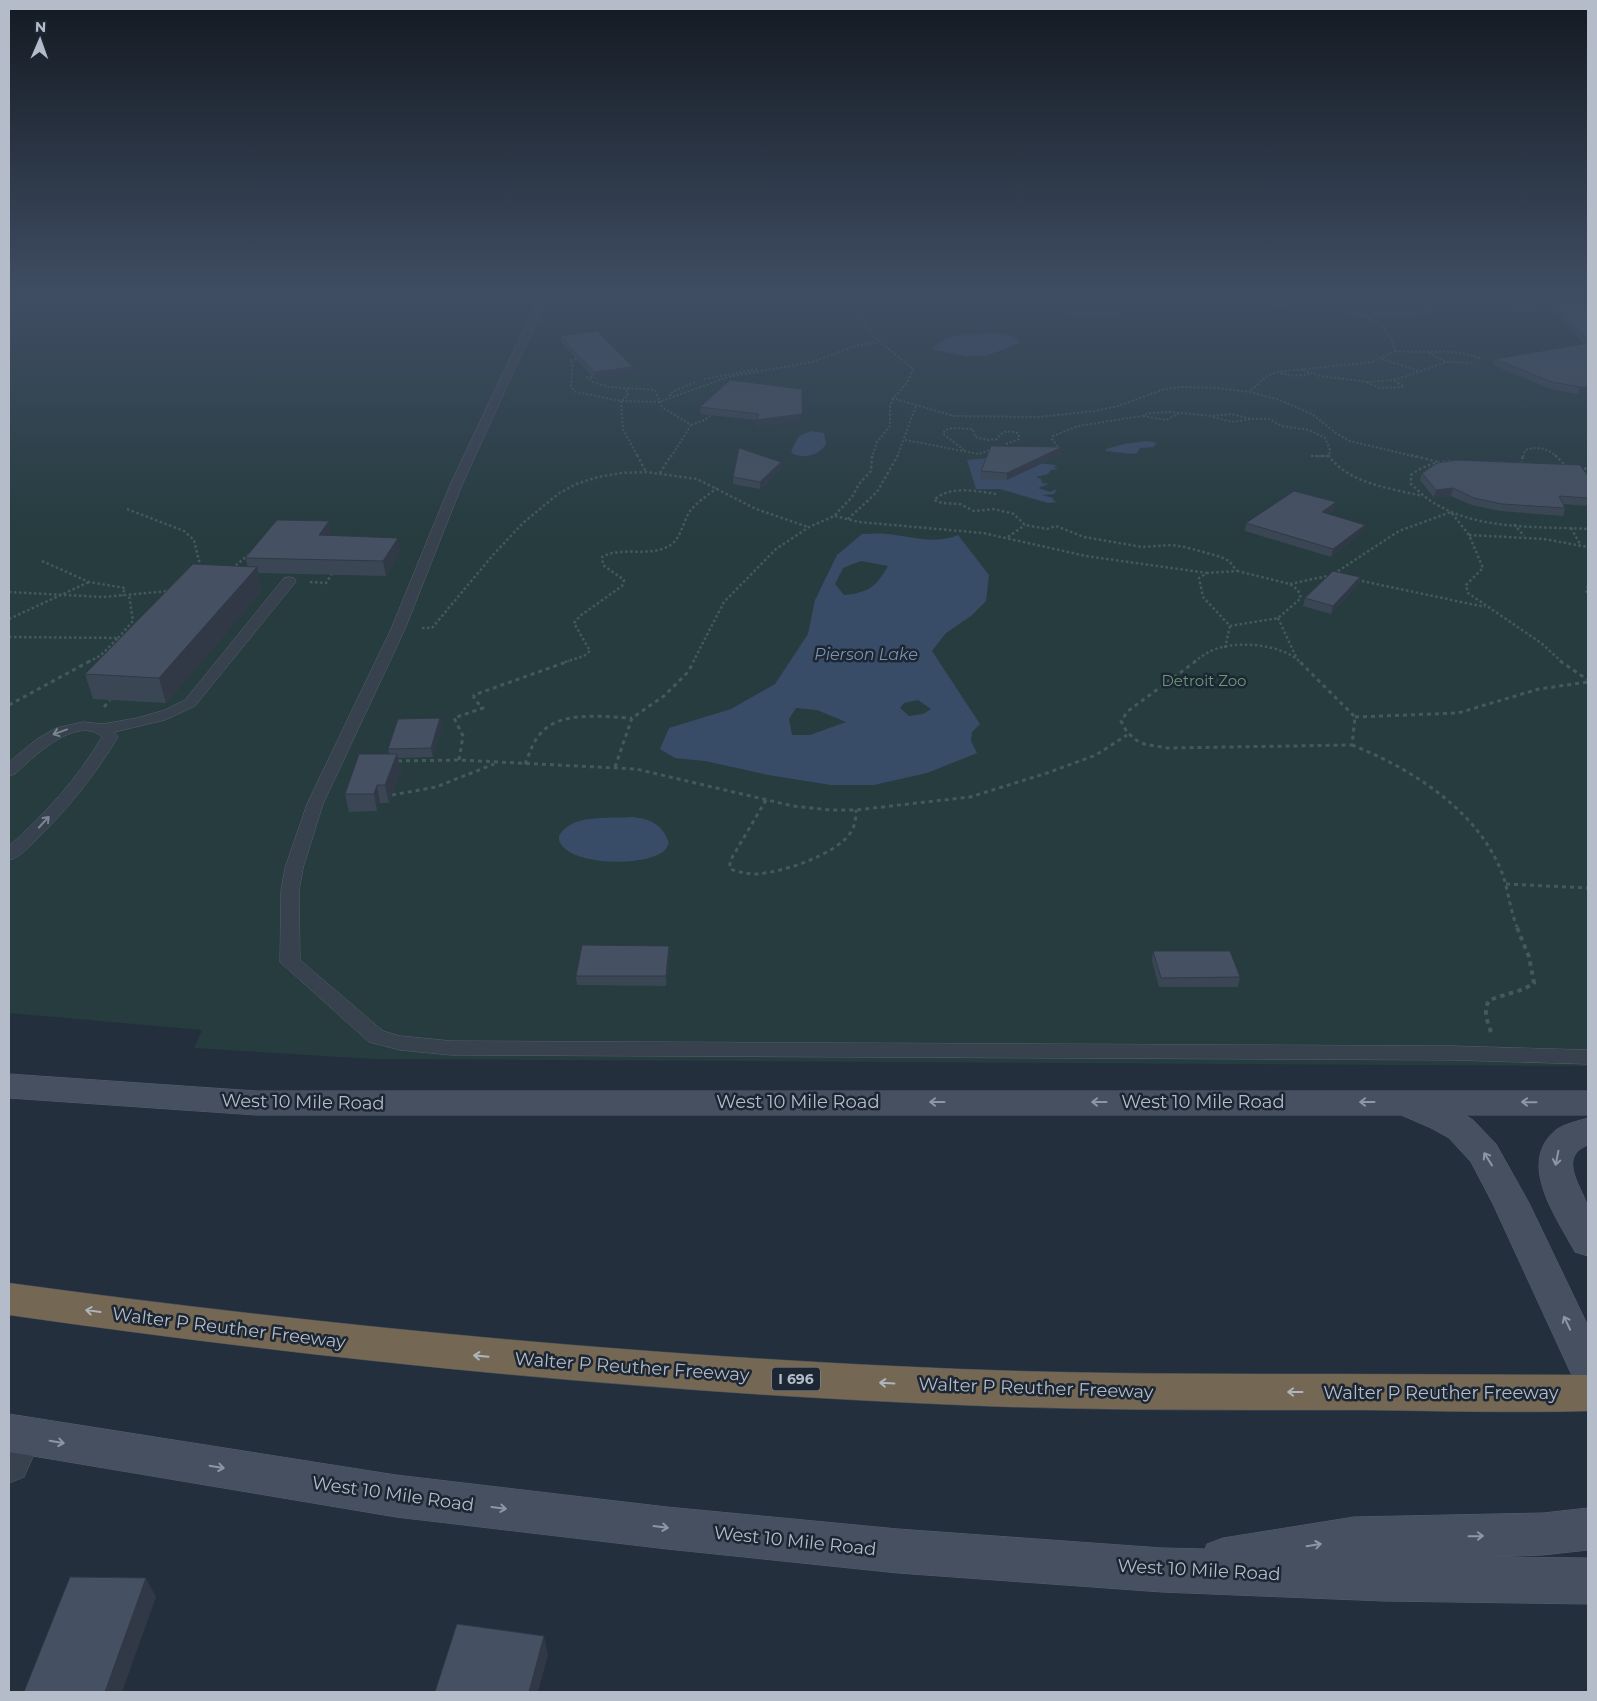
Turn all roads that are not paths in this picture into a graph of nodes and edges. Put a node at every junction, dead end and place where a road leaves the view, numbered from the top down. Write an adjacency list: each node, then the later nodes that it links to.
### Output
1 (507, 375): 6 (lane)
2 (289, 581): 3 (lane)
3 (104, 729): 4 (lane, one-way to 4); 5 (lane, one-way to 3)
4 (9, 771)
5 (9, 855)
6 (1588, 1057)
7 (9, 1086): 8 (main road, West 10 Mile Road, one-way to 7)
8 (1402, 1102): 9 (main road, West 10 Mile Road, one-way to 8); 13 (main road, one-way to 8)
9 (1588, 1102)
10 (1588, 1131): 11 (main road, one-way to 11)
11 (1588, 1241)
12 (9, 1299): 14 (highway, Walter P Reuther Freeway / I 696, one-way to 12)
13 (1588, 1367)
14 (1588, 1393)
15 (13, 1444): 17 (main road, West 10 Mile Road, one-way to 17)
16 (1588, 1528): 17 (main road, one-way to 16)
17 (1162, 1570): 18 (main road, West 10 Mile Road)
18 (1588, 1581)

